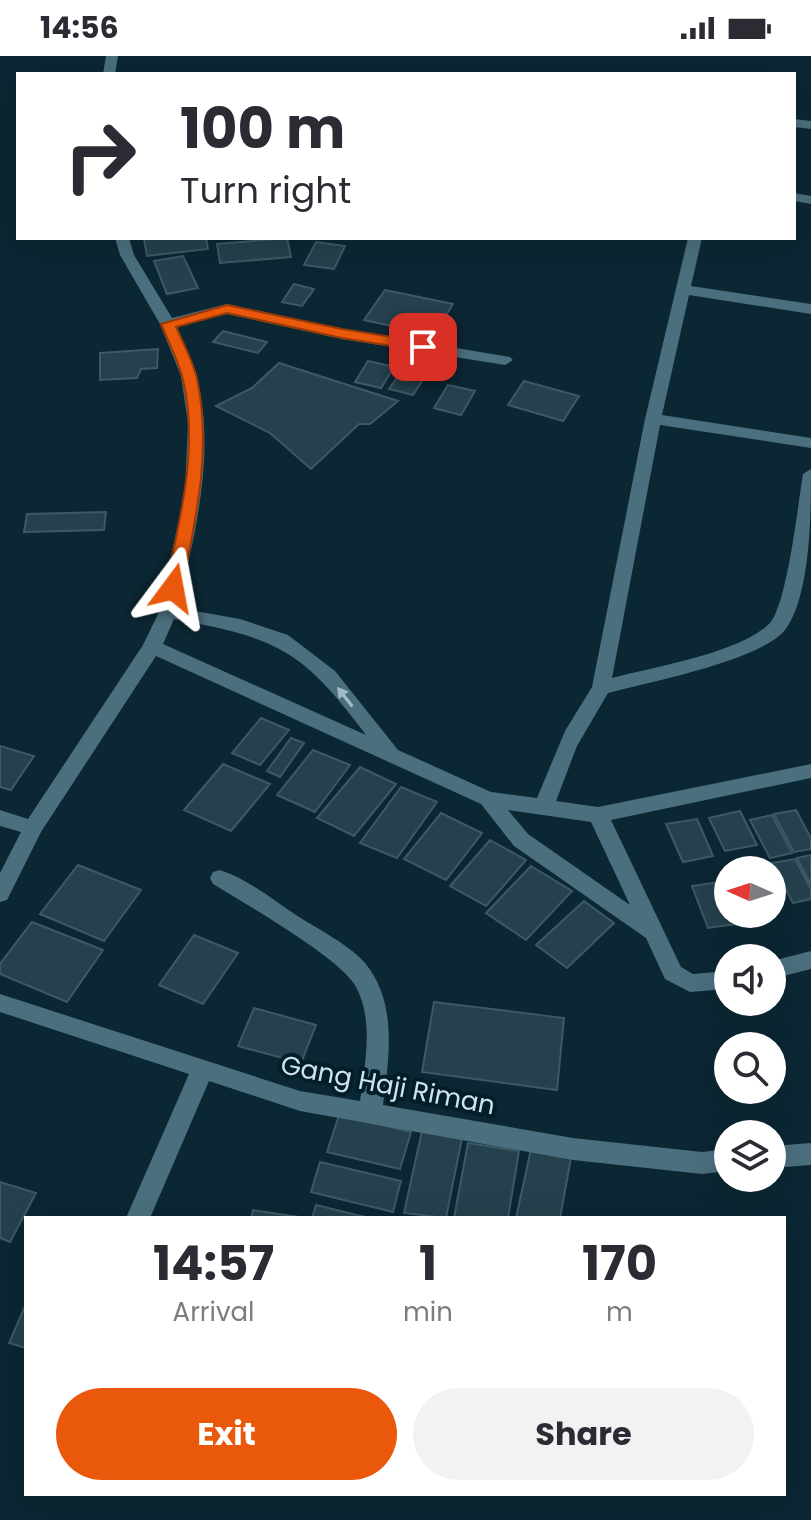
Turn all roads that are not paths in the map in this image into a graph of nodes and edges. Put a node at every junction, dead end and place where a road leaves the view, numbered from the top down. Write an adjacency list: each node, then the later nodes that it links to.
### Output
1 (123, 240): 5 (street)
2 (694, 240): 3 (street)
3 (681, 289): 4 (street); 7 (street)
4 (811, 309)
5 (168, 324): 6 (street); 10 (street)
6 (505, 360)
7 (653, 419): 8 (street); 12 (street)
8 (811, 443)
9 (811, 474): 12 (street)
10 (168, 612): 11 (street); 13 (street, one-way to 10)
11 (152, 647): 13 (street); 19 (street)
12 (601, 688): 16 (street)
13 (394, 758): 15 (street)
14 (811, 771): 17 (street)
15 (488, 799): 16 (street); 22 (street)
16 (543, 809): 17 (street)
17 (598, 815): 22 (street)
18 (0, 818): 19 (street)
19 (33, 828): 21 (street)
20 (220, 878): 28 (street)
21 (0, 894)
22 (655, 934): 25 (street)
23 (811, 960): 24 (street)
24 (786, 966)
25 (714, 981)
26 (0, 1003): 27 (street, Gang Haji Riman)
27 (202, 1070): 28 (street, Gang Haji Riman); 32 (street)
28 (370, 1113): 31 (street, Gang Haji Riman)
29 (811, 1154): 30 (street)
30 (786, 1156)
31 (714, 1162)
32 (139, 1216)

